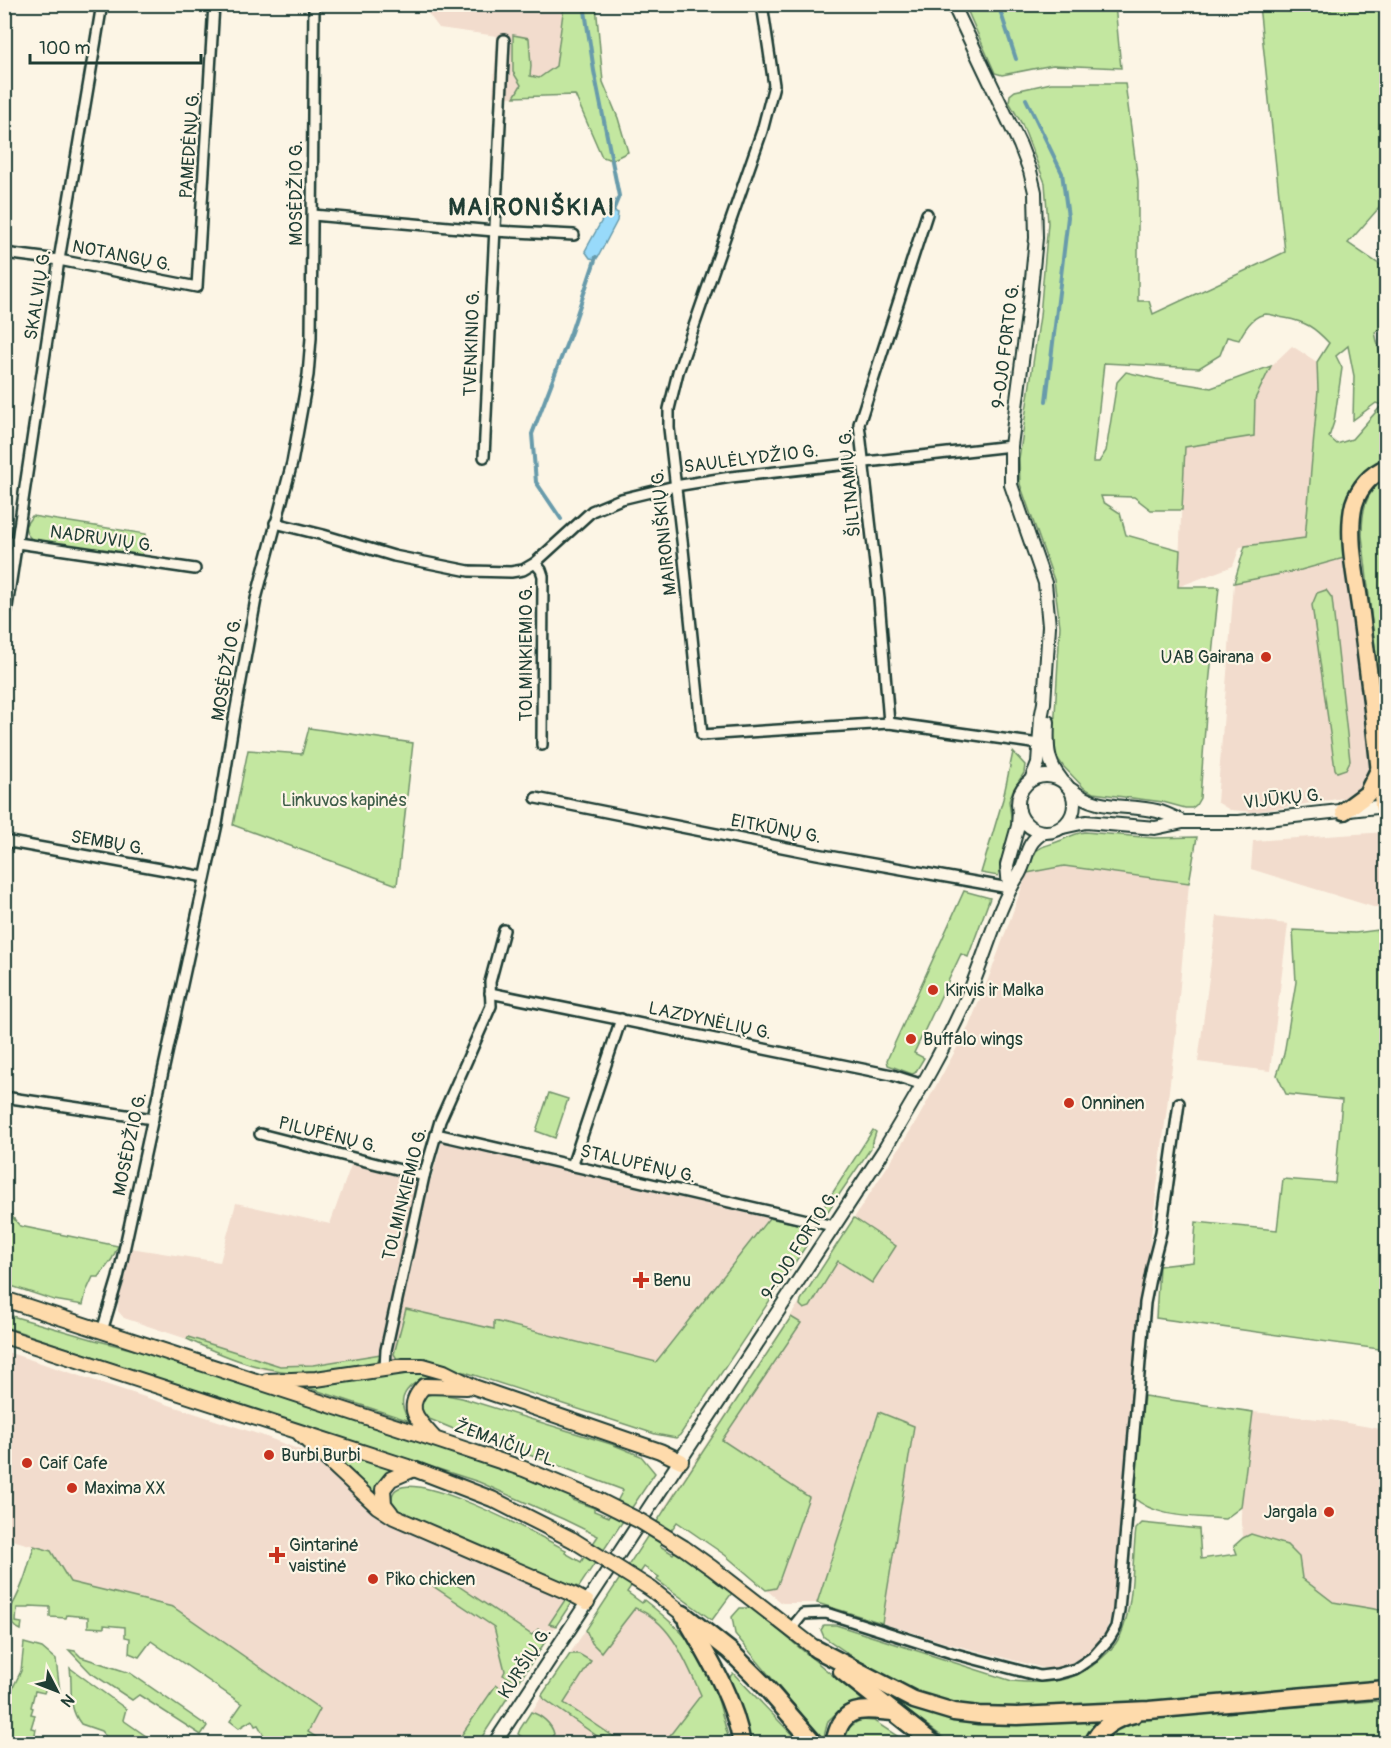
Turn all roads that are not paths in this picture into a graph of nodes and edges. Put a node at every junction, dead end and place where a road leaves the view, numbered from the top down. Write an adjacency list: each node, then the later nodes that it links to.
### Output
1 (102, 4): 12 (street, SKALVIŲ G.)
2 (214, 4): 13 (street, PAMEDĖNŲ G.)
3 (314, 4): 8 (street, MOSĖDŽIO G.)
4 (762, 4): 18 (street, MAIRONIŠKIŲ G.)
5 (953, 4): 14 (main road, 9-OJO FORTO G.)
6 (504, 40): 9 (street, TVENKINIO G.)
7 (927, 214): 16 (street, ŠILTNAMIŲ G.)
8 (313, 215): 9 (street); 19 (street, MOSĖDŽIO G.)
9 (494, 231): 10 (street); 15 (street, TVENKINIO G.)
10 (574, 235)
11 (4, 254): 12 (street, NOTANGŲ G.)
12 (59, 260): 13 (street, NOTANGŲ G.); 21 (street, SKALVIŲ G.)
13 (197, 287)
14 (1011, 446): 16 (street, SAULĖLYDŽIO G.); 27 (main road, 9-OJO FORTO G.)
15 (484, 457)
16 (863, 462): 18 (street, SAULĖLYDŽIO G.); 25 (street, ŠILTNAMIŲ G.)
17 (1386, 468): 28 (highway)
18 (675, 486): 22 (street, SAULĖLYDŽIO G.); 25 (street, MAIRONIŠKIŲ G.)
19 (275, 523): 22 (street, SAULĖLYDŽIO G.); 40 (street, MOSĖDŽIO G.)
20 (4, 541): 21 (street, NADRUVIŲ G.)
21 (17, 543): 23 (street, NADRUVIŲ G.); 24 (street, SKALVIŲ G.)
22 (535, 563): 26 (street, TOLMINKIEMIO G.)
23 (195, 569)
24 (4, 627)
25 (889, 723): 27 (street, MAIRONIŠKIŲ G.)
26 (542, 745)
27 (1043, 747): 29 (main road); 30 (main road, 9-OJO FORTO G.)
28 (1382, 763): 33 (highway); 35 (highway)
29 (1062, 779): 30 (main road); 31 (main road)
30 (1031, 780): 34 (main road)
31 (1072, 790): 36 (main road, VIJŪKŲ G.); 37 (main road)
32 (536, 798): 41 (street, EITKŪNŲ G.)
33 (1385, 806): 35 (main road, VIJŪKŲ G.)
34 (1019, 811): 38 (main road); 41 (main road, 9-OJO FORTO G.)
35 (1344, 811): 36 (main road, VIJŪKŲ G.)
36 (1183, 822): 37 (main road, VIJŪKŲ G.)
37 (1063, 827): 38 (main road)
38 (1044, 832): 41 (main road, 9-OJO FORTO G.)
39 (4, 841): 40 (street, SEMBŲ G.)
40 (205, 877): 48 (street, MOSĖDŽIO G.)
41 (1009, 888): 45 (main road, 9-OJO FORTO G.)
42 (504, 930): 43 (street, TOLMINKIEMIO G.)
43 (490, 993): 44 (street, LAZDYNĖLIŲ G.); 50 (street, TOLMINKIEMIO G.)
44 (621, 1019): 45 (street, LAZDYNĖLIŲ G.); 51 (street)
45 (923, 1085): 53 (main road, 9-OJO FORTO G.)
46 (4, 1097): 48 (street)
47 (1179, 1102): 67 (street)
48 (153, 1119): 55 (street, MOSĖDŽIO G.)
49 (260, 1134): 52 (street, PILUPĖNŲ G.)
50 (436, 1134): 51 (street, STALUPĖNŲ G.); 52 (street, TOLMINKIEMIO G.)
51 (572, 1166): 53 (street, STALUPĖNŲ G.)
52 (424, 1176): 57 (street, TOLMINKIEMIO G.)
53 (833, 1226): 62 (main road, 9-OJO FORTO G.)
54 (5, 1302): 55 (main road, ŽEMAIČIŲ PL.)
55 (102, 1331): 58 (main road, ŽEMAIČIŲ PL.)
56 (4, 1336): 60 (main road)
57 (385, 1368): 58 (main road); 59 (main road)
58 (255, 1381): 61 (main road, ŽEMAIČIŲ PL.)
59 (474, 1387): 61 (main road); 62 (main road)
60 (296, 1431): 63 (main road); 64 (main road)
61 (434, 1438): 67 (main road, ŽEMAIČIŲ PL., bridge)
62 (681, 1461): 65 (main road, 9-OJO FORTO G.)
63 (414, 1469): 64 (main road); 66 (main road, bridge)
64 (394, 1517): 65 (main road)
65 (587, 1602): 72 (main road, KURŠIŲ G.)
66 (683, 1614): 73 (highway); 74 (highway)
67 (791, 1629): 68 (main road, ŽEMAIČIŲ PL.)
68 (816, 1649): 70 (highway); 71 (highway, ŽEMAIČIŲ PL.)
69 (1381, 1692): 70 (highway)
70 (1149, 1710): 77 (highway)
71 (893, 1712): 75 (highway); 76 (highway, ŽEMAIČIŲ PL.)
72 (494, 1743)
73 (742, 1743)
74 (815, 1743)
75 (834, 1743)
76 (934, 1743)
77 (1093, 1743)

